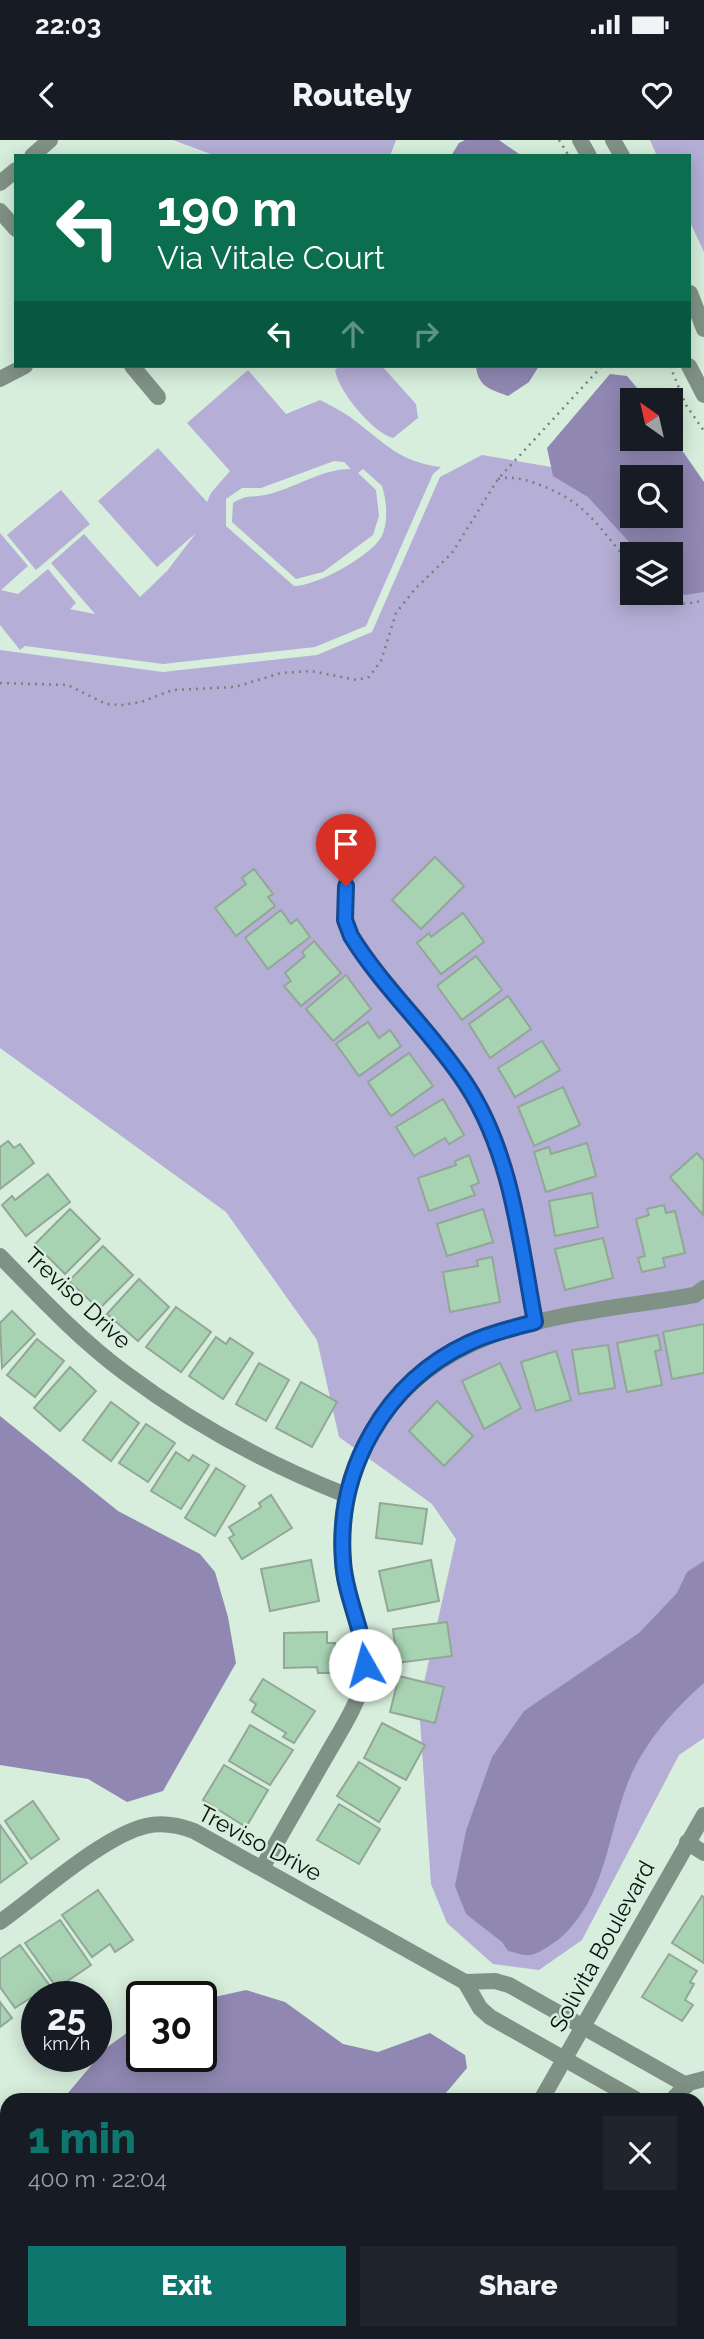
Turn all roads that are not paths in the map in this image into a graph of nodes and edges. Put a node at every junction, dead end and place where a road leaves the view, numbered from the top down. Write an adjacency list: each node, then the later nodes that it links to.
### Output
1 (50, 140): 2 (street)
2 (34, 154)
3 (14, 172): 4 (street)
4 (0, 183)
5 (0, 211): 6 (street)
6 (14, 227)
7 (691, 296): 8 (street)
8 (704, 329)
9 (21, 368): 12 (street)
10 (134, 368): 14 (street)
11 (690, 368): 13 (street)
12 (0, 379)
13 (704, 395)
14 (158, 397)
15 (346, 886): 18 (street)
16 (0, 1256): 19 (street, Treviso Drive)
17 (704, 1288): 18 (street)
18 (535, 1322): 19 (street)
19 (346, 1496): 23 (street)
20 (704, 1815): 21 (street, Solivita Boulevard)
21 (687, 1842): 22 (street); 26 (street, Solivita Boulevard)
22 (704, 1853)
23 (261, 1868): 24 (street, Treviso Drive); 25 (street, Treviso Drive)
24 (0, 1922)
25 (465, 1982): 26 (street, Treviso Drive); 27 (street, Treviso Drive)
26 (582, 2028): 27 (street, Solivita Boulevard); 29 (street, Treviso Drive)
27 (565, 2059): 30 (street, Solivita Boulevard); 31 (street, Treviso Drive)
28 (704, 2079): 29 (street)
29 (686, 2085): 32 (street)
30 (545, 2093)
31 (625, 2093)
32 (679, 2093)

